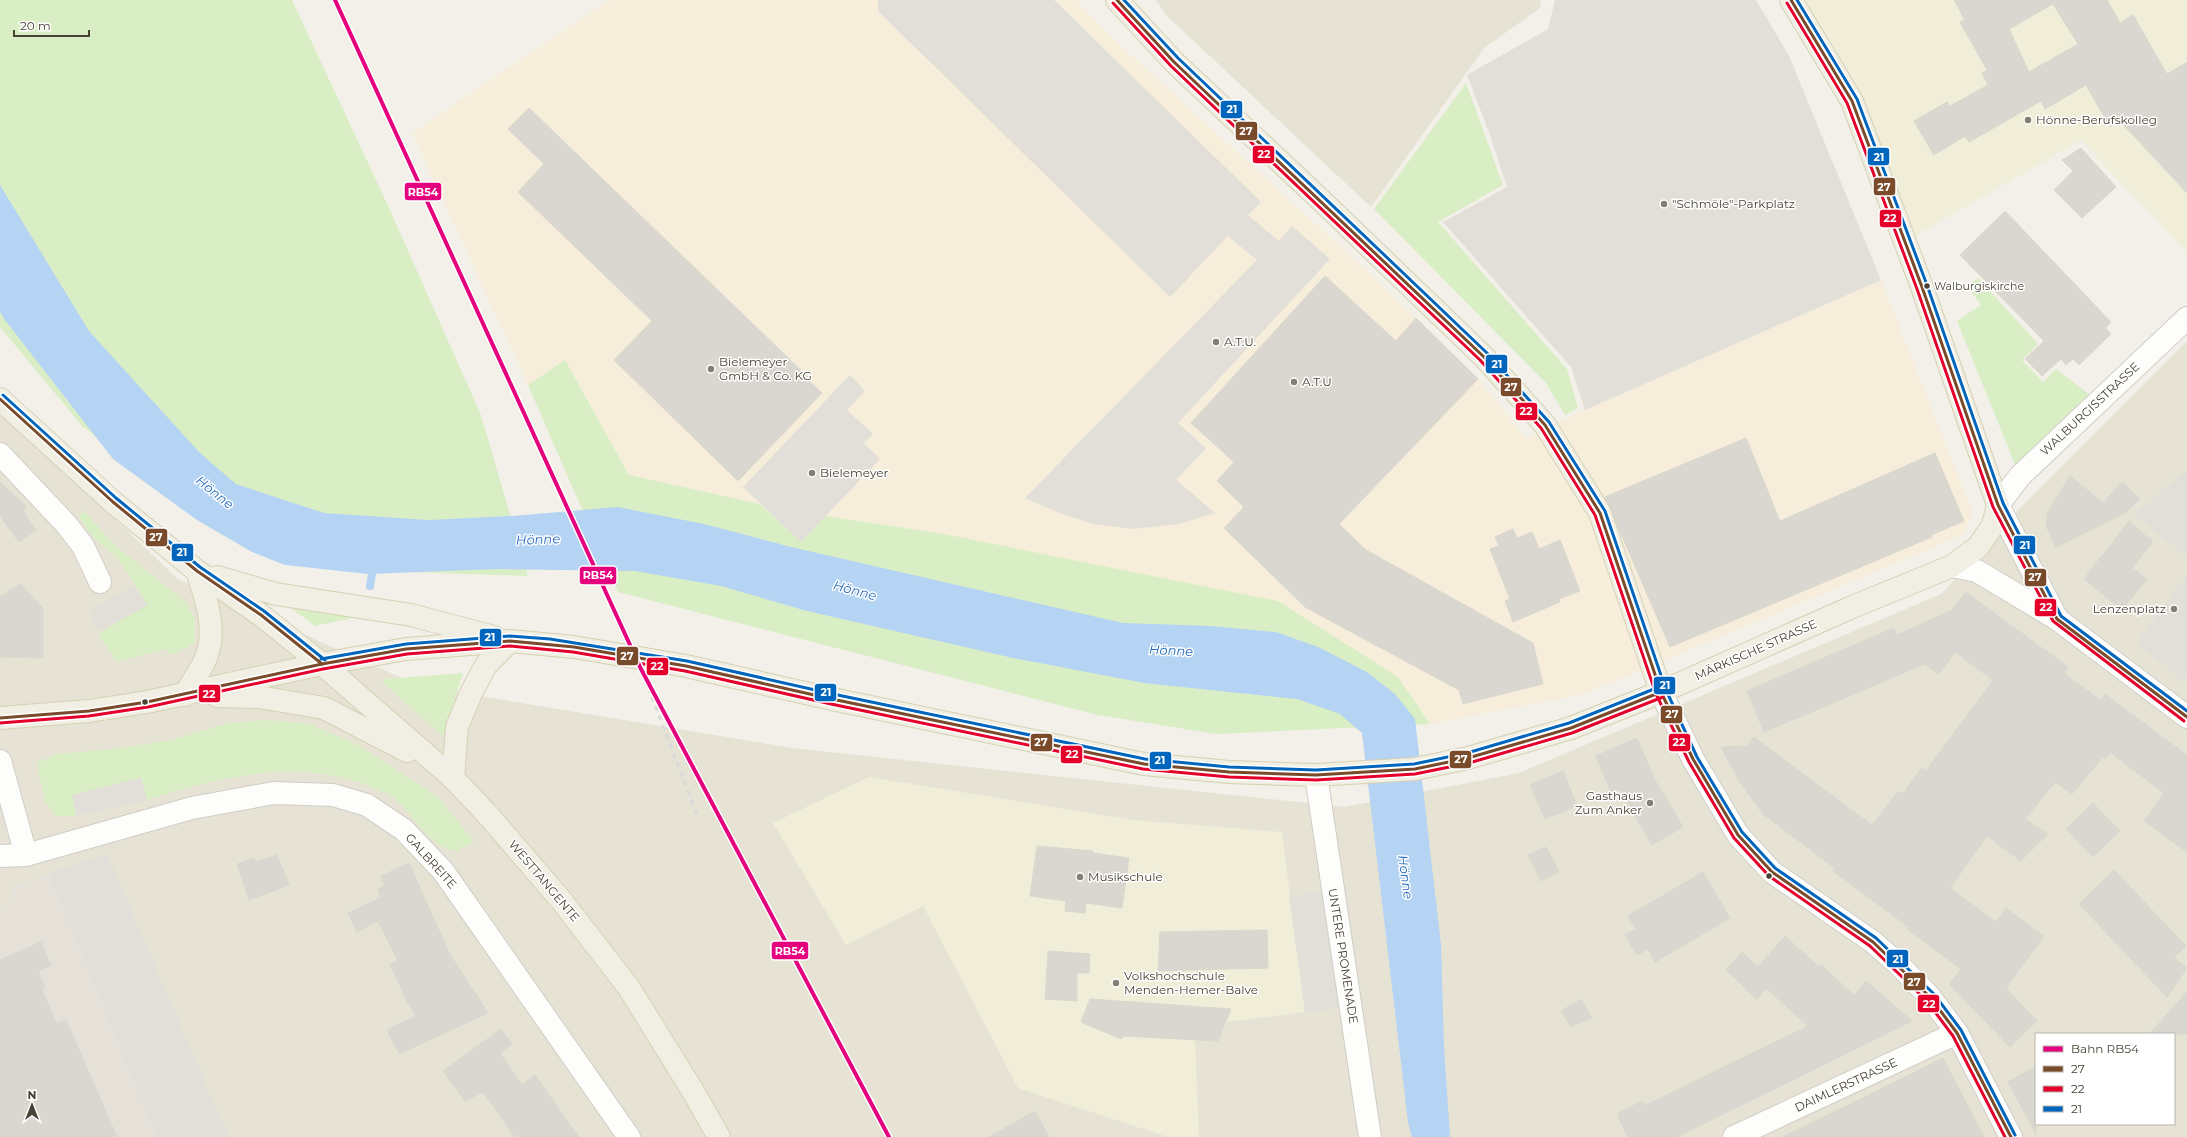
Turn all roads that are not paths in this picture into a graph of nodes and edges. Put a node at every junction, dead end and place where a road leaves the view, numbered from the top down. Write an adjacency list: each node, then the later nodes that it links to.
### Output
1 (1116, 0): 13 (main road)
2 (1791, 0): 6 (main road)
3 (2187, 318): 6 (street, WALBURGISSTRASSE)
4 (0, 399): 8 (main road, WESTTANGENTE)
5 (0, 454): 9 (street)
6 (1998, 505): 7 (main road, MÄRKISCHE STRASSE); 10 (street)
7 (1952, 566): 10 (street); 13 (main road, MÄRKISCHE STRASSE)
8 (198, 571): 11 (main road); 12 (main road, WESTTANGENTE); 14 (main road)
9 (100, 582)
10 (2057, 619): 15 (street)
11 (510, 641): 12 (main road, MÄRKISCHE STRASSE); 18 (main road, MÄRKISCHE STRASSE); 19 (main road)
12 (322, 664): 14 (main road, MÄRKISCHE STRASSE); 19 (main road, WESTTANGENTE)
13 (1661, 692): 18 (main road, MÄRKISCHE STRASSE); 22 (street)
14 (185, 695): 16 (main road); 19 (main road)
15 (2187, 717)
16 (0, 718)
17 (0, 761): 21 (street)
18 (1316, 775): 25 (street, UNTERE PROMENADE)
19 (453, 778): 24 (main road, WESTTANGENTE)
20 (0, 856): 21 (street, GALBREITE)
21 (26, 856): 23 (street, GALBREITE)
22 (1957, 1033): 26 (street, DAIMLERSTRASSE); 27 (street)
23 (629, 1137)
24 (719, 1137)
25 (1370, 1137)
26 (1734, 1137)
27 (2011, 1137)

